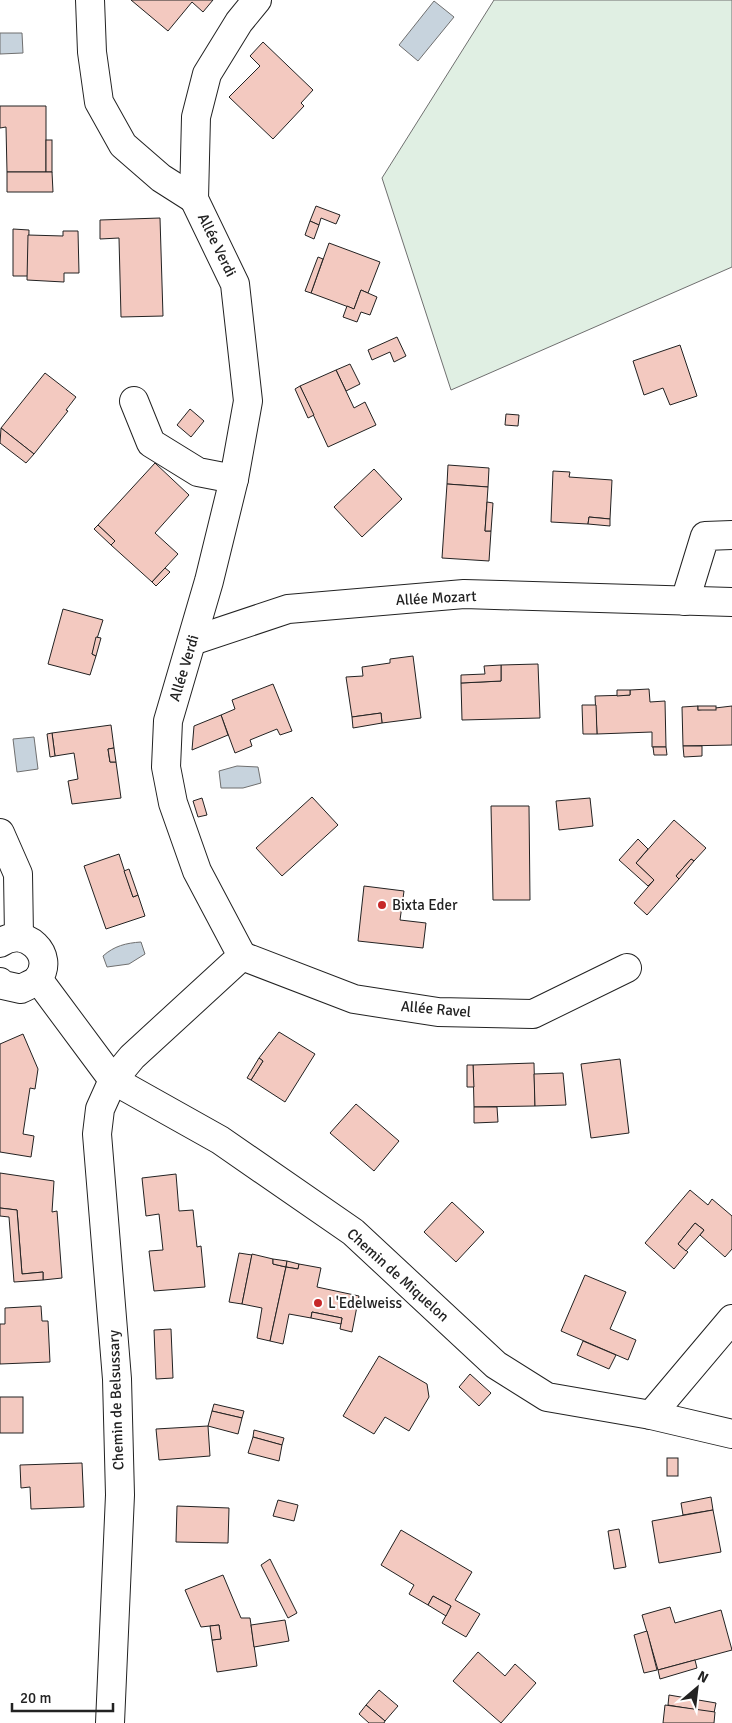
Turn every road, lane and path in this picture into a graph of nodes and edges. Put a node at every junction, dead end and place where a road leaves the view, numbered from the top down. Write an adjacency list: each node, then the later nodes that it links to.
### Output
1 (90, 0): 3 (street, Allée Verdi)
2 (257, 0): 3 (street, Allée Verdi)
3 (194, 199): 5 (street, Allée Verdi)
4 (134, 401): 5 (street)
5 (234, 479): 9 (street, Allée Verdi)
6 (732, 535): 7 (street)
7 (685, 601): 8 (street, Allée Mozart); 9 (street, Allée Mozart)
8 (732, 602)
9 (192, 641): 12 (street, Allée Verdi)
10 (0, 833): 11 (street)
11 (9, 940): 14 (street)
12 (242, 956): 13 (street, Allée Ravel); 16 (street)
13 (627, 968)
14 (38, 979): 15 (street); 16 (street, Chemin de Miquelon)
15 (0, 982)
16 (112, 1080): 18 (street, Chemin de Miquelon); 20 (street, Chemin de Belsussary)
17 (732, 1319): 18 (street)
18 (651, 1415): 19 (street, Chemin de Miquelon)
19 (732, 1434)
20 (110, 1723)

